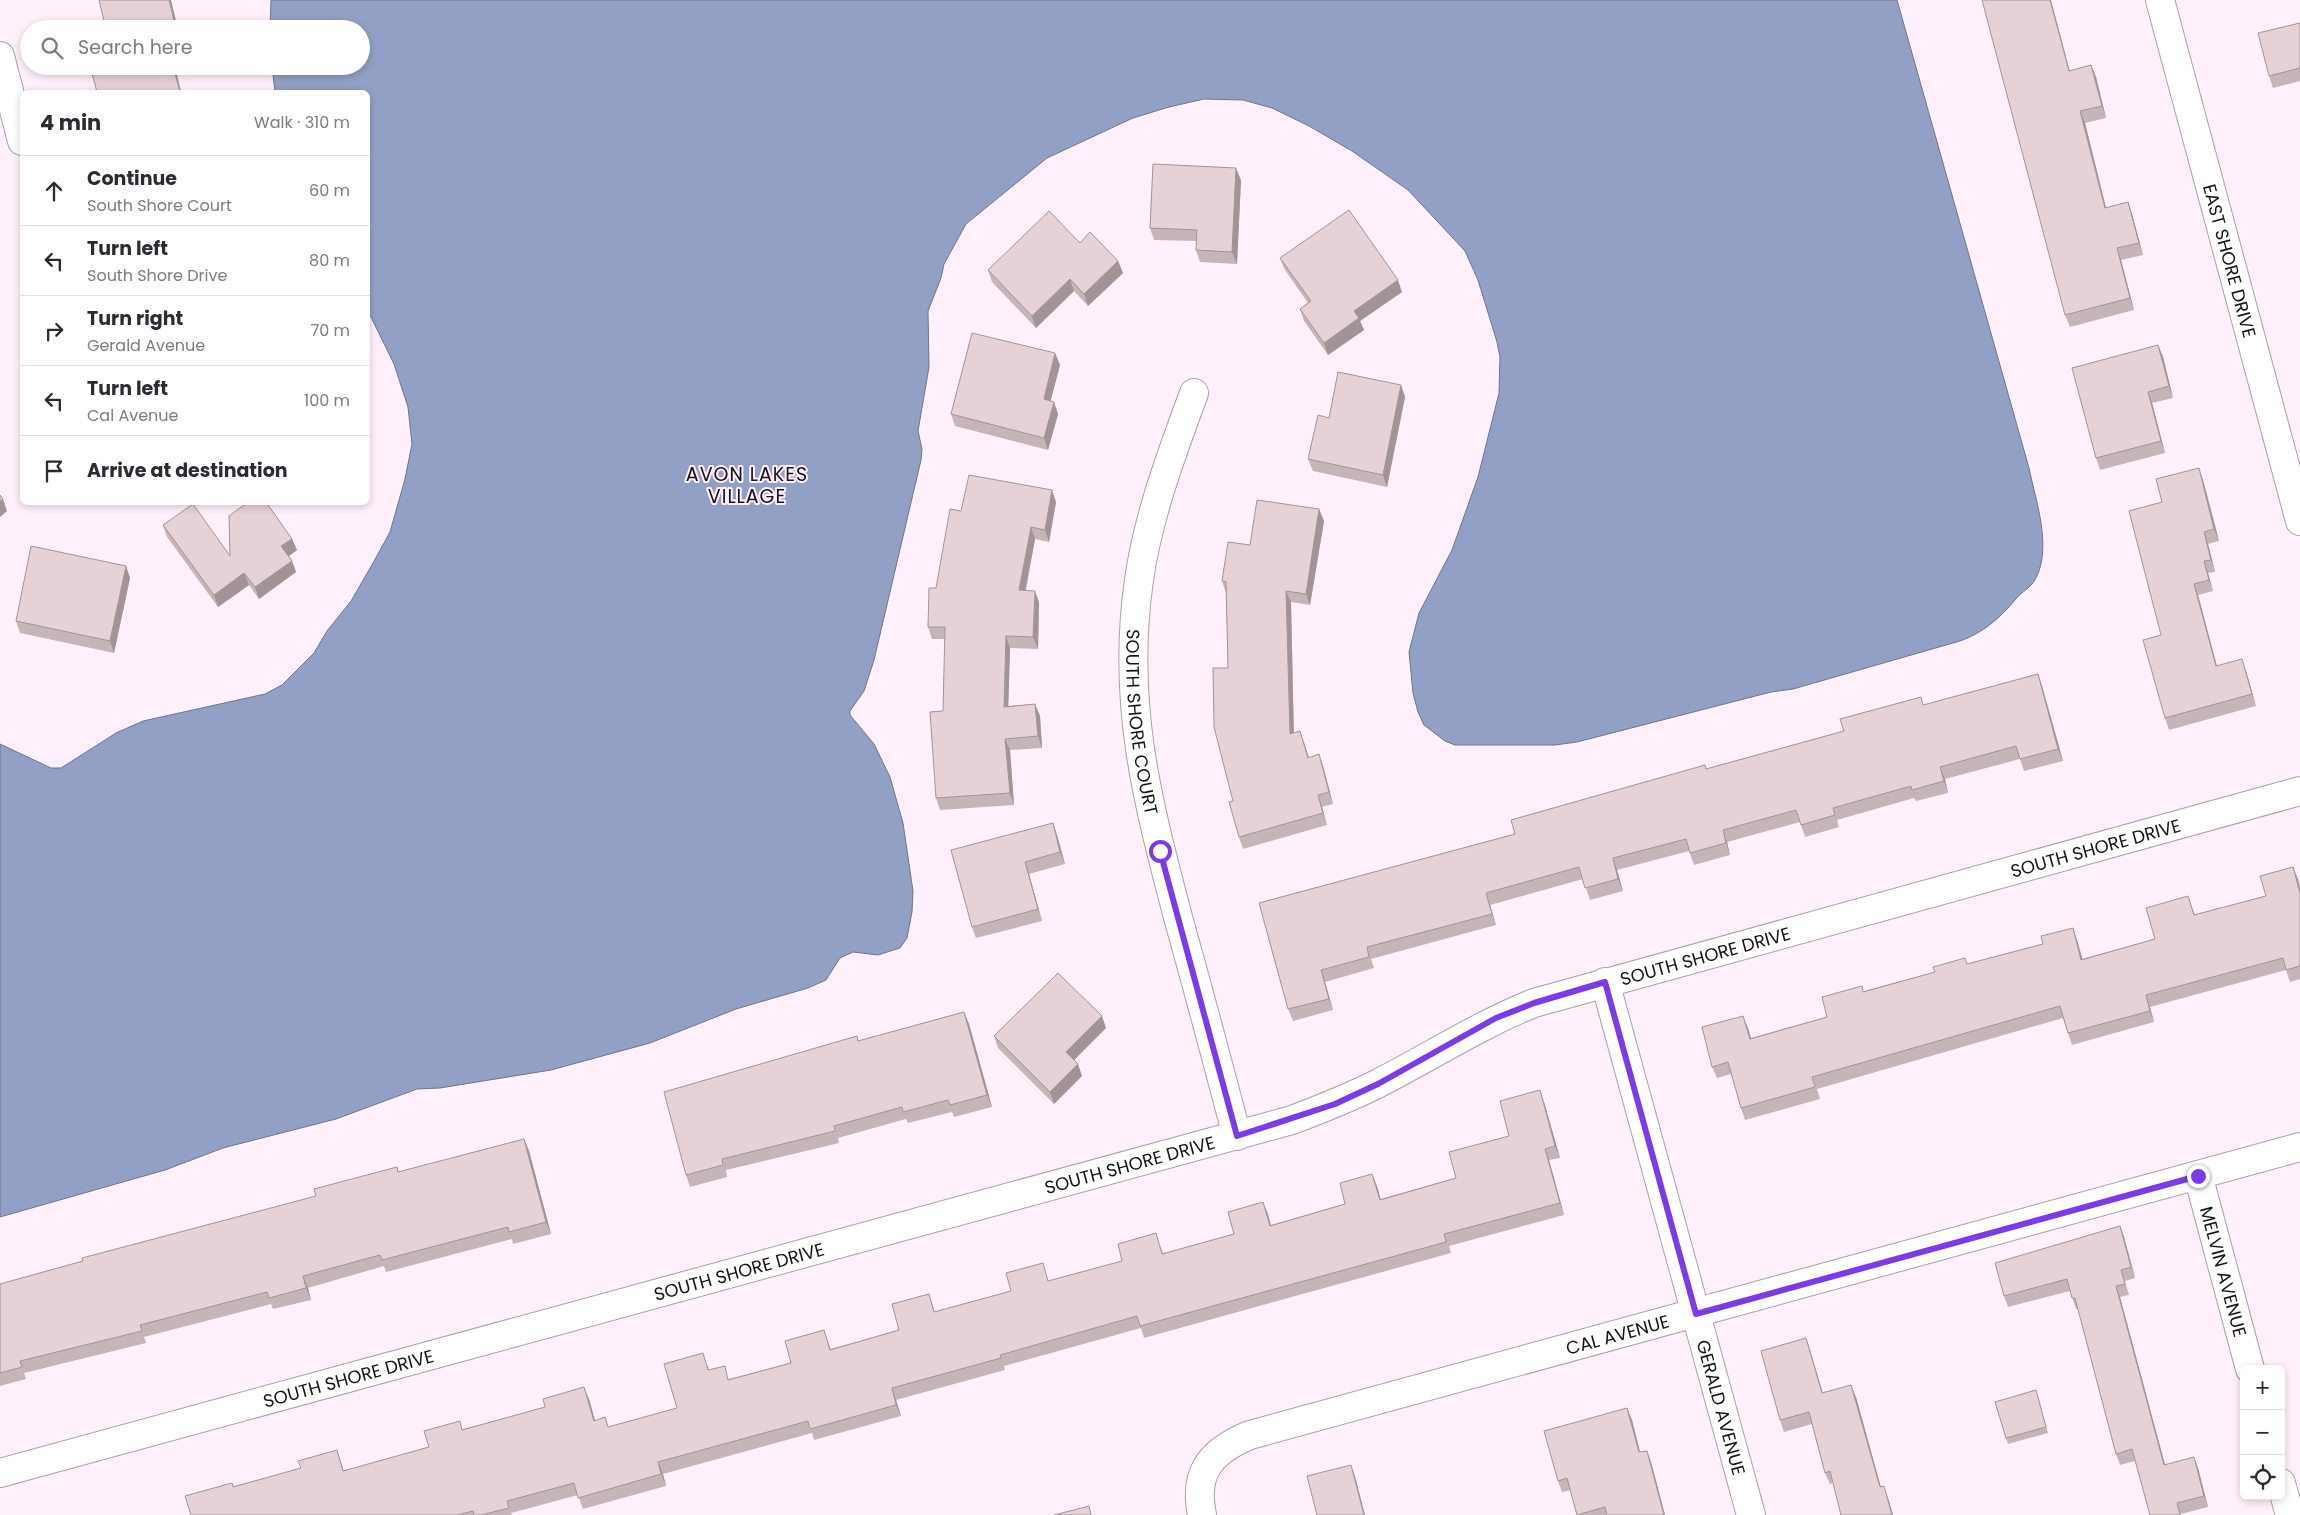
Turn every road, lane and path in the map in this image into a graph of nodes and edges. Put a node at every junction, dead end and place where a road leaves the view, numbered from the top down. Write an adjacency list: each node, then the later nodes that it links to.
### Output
1 (2160, 0): 5 (street, EAST SHORE DRIVE)
2 (0, 56): 3 (street)
3 (20, 133)
4 (1194, 393): 8 (street, SOUTH SHORE COURT)
5 (2300, 521)
6 (2300, 791): 7 (street, SOUTH SHORE DRIVE)
7 (1605, 982): 8 (street, SOUTH SHORE DRIVE); 11 (street, GERALD AVENUE)
8 (1237, 1136): 13 (street, SOUTH SHORE DRIVE)
9 (2300, 1147): 10 (street, CAL AVENUE)
10 (2198, 1176): 11 (street, CAL AVENUE); 12 (street, MELVIN AVENUE)
11 (1696, 1314): 15 (street, CAL AVENUE); 16 (street, GERALD AVENUE)
12 (2249, 1365)
13 (0, 1474)
14 (2285, 1497): 17 (street)
15 (1202, 1515)
16 (1751, 1515)
17 (2290, 1515)

